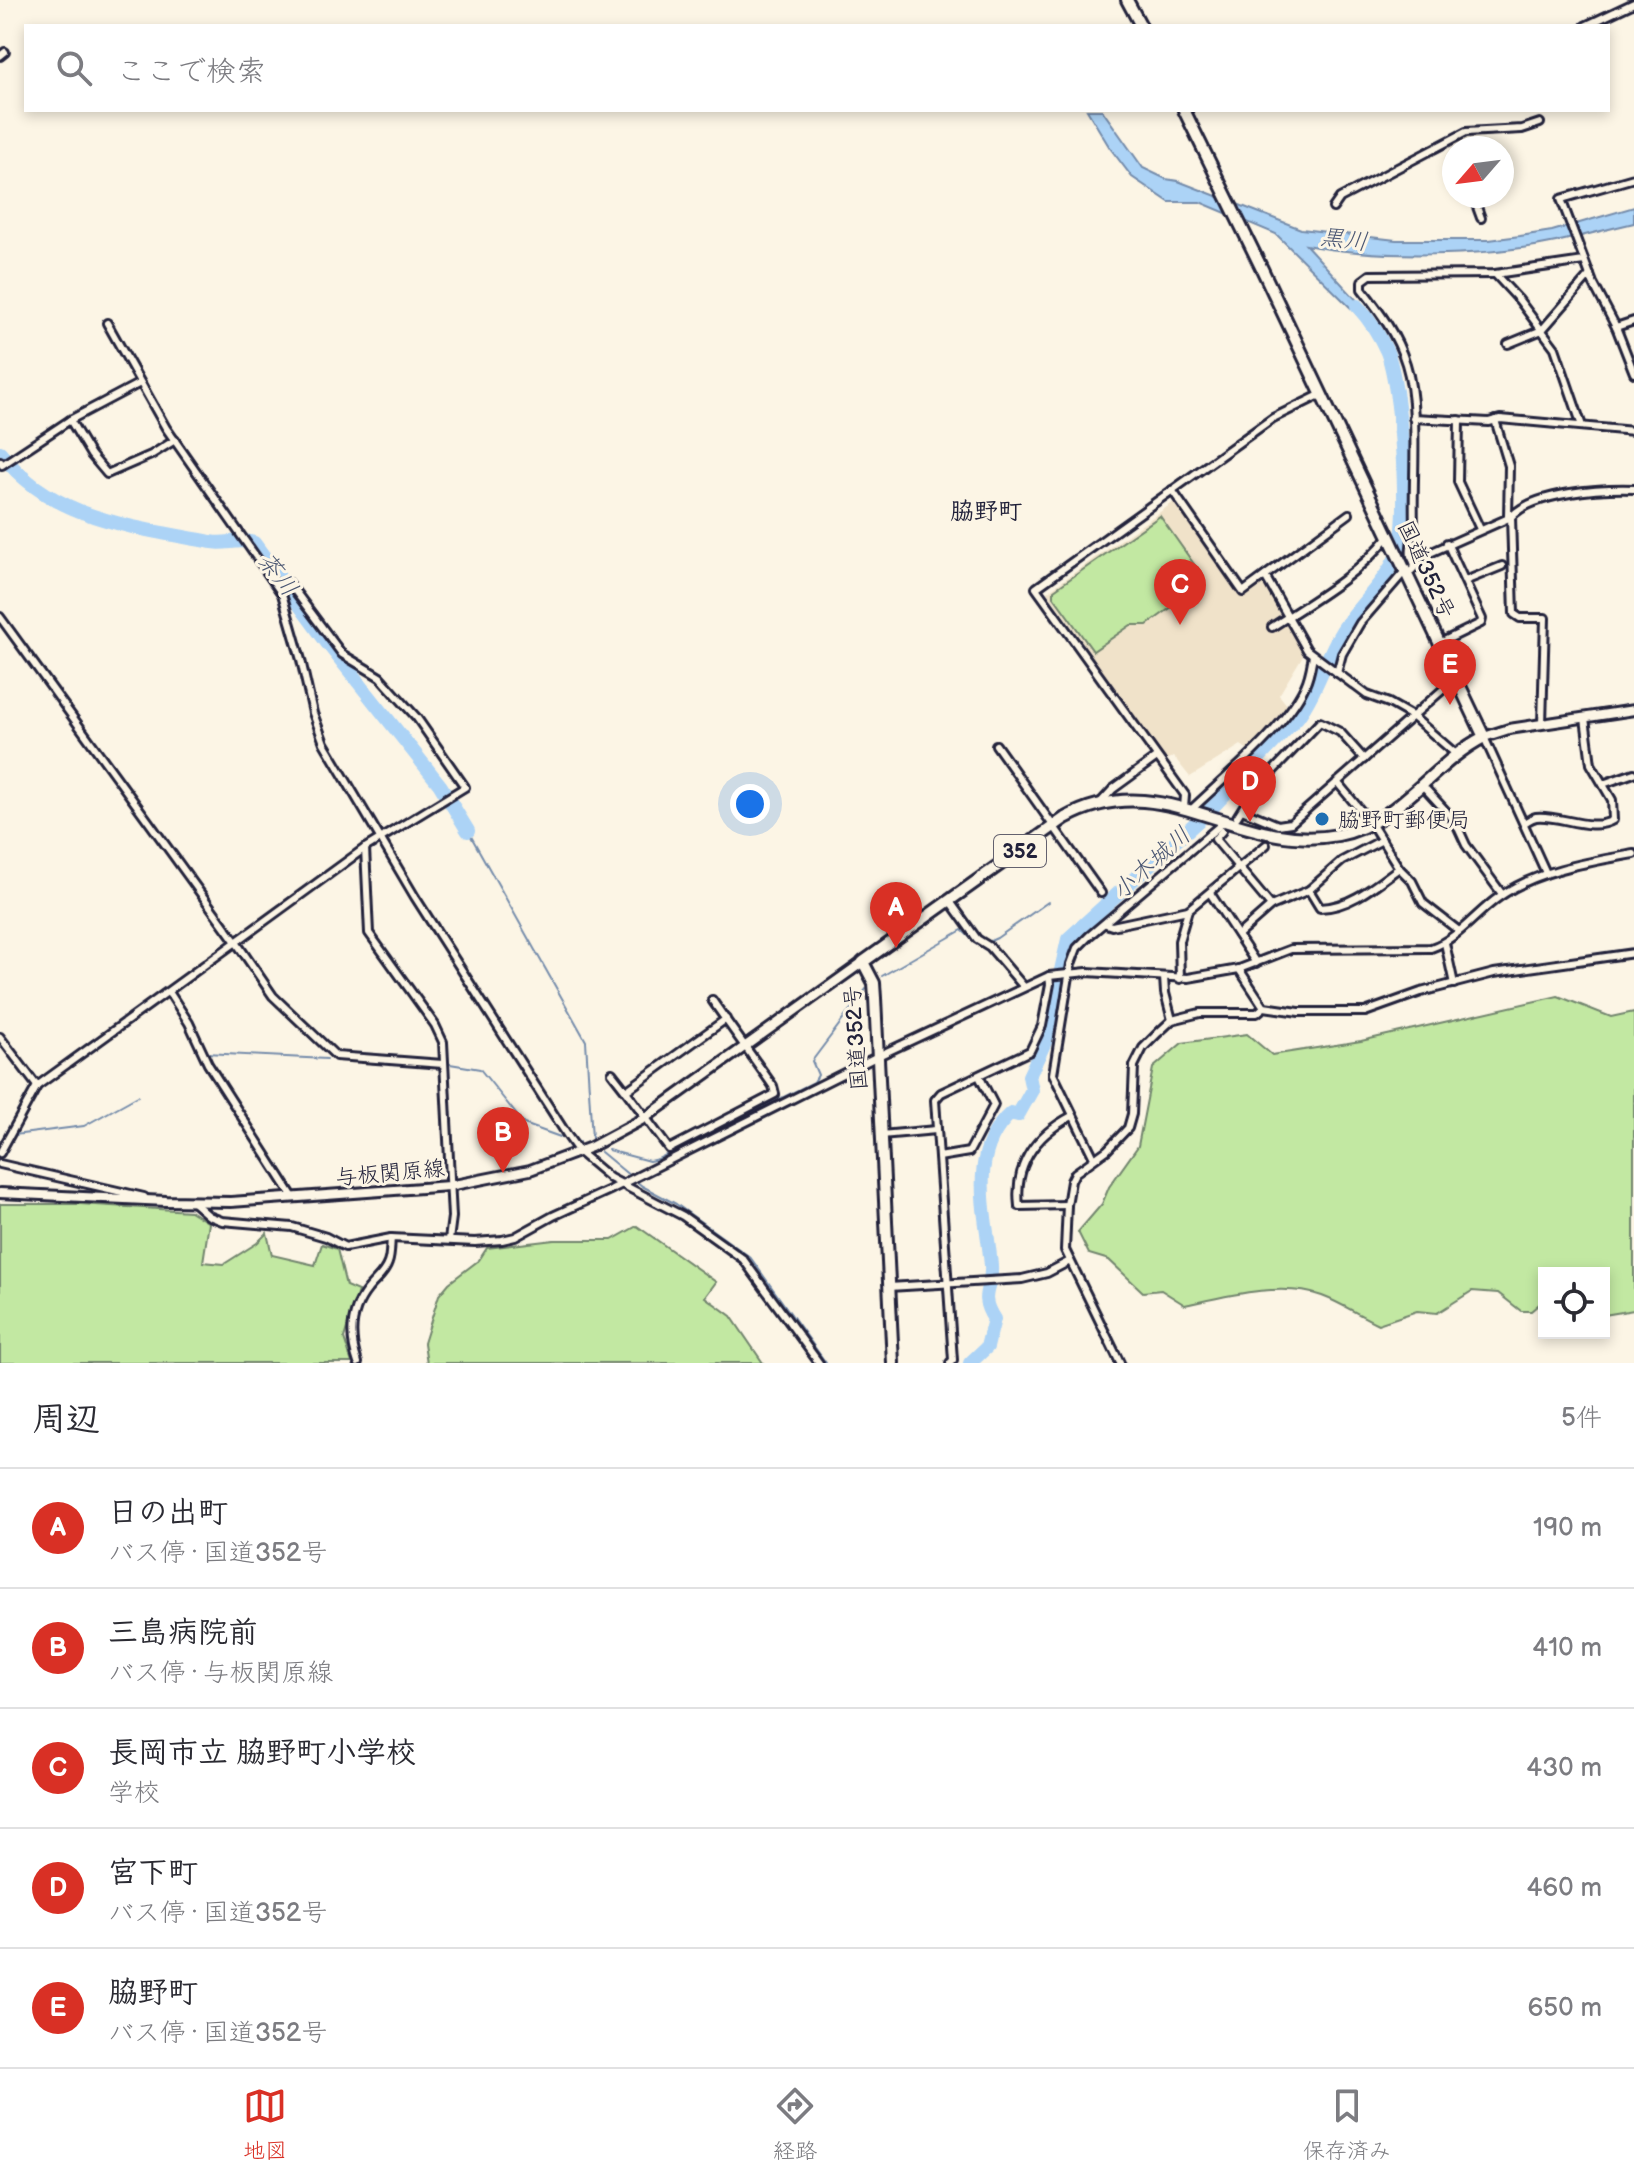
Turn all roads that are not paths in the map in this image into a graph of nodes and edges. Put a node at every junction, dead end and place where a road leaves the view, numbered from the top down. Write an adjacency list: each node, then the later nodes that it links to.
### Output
1 (1127, 0): 3 (highway)
2 (1634, 3): 4 (street)
3 (1140, 24)
4 (1589, 24)
5 (1185, 112): 23 (highway, 国道352号)
6 (1540, 123): 7 (street)
7 (1459, 136)
8 (1442, 145): 10 (street)
9 (1634, 178): 13 (street)
10 (1333, 208)
11 (1477, 208): 12 (street)
12 (1481, 218)
13 (1584, 259): 14 (street); 15 (street)
14 (1495, 274): 19 (street); 24 (street)
15 (1590, 275): 18 (street); 19 (street)
16 (1634, 321): 18 (street)
17 (107, 323): 22 (street)
18 (1616, 327): 21 (street)
19 (1542, 330): 20 (street); 28 (street)
20 (1508, 344)
21 (1634, 373)
22 (140, 383): 25 (street); 30 (street)
23 (1322, 394): 33 (street); 37 (highway, 国道352号)
24 (1413, 418): 26 (street); 39 (street)
25 (70, 420): 30 (street); 31 (street)
26 (1459, 420): 27 (street); 36 (street)
27 (1495, 420): 28 (street); 35 (street)
28 (1582, 426): 29 (street)
29 (1634, 431)
30 (175, 440): 44 (street)
31 (0, 461)
32 (1634, 489): 35 (street)
33 (1172, 490): 42 (street); 59 (street)
34 (1349, 514): 42 (street)
35 (1507, 518): 36 (street); 55 (street)
36 (1480, 529): 38 (street)
37 (1390, 539): 41 (highway, 国道352号); 45 (street)
38 (1447, 543): 39 (street); 43 (street)
39 (1414, 560): 41 (street)
40 (1502, 566): 43 (street)
41 (1406, 571): 48 (highway, 国道352号); 50 (street)
42 (1265, 576): 45 (street)
43 (1465, 581): 48 (street)
44 (279, 589): 71 (street); 71 (street)
45 (1289, 616): 47 (street); 49 (street)
46 (0, 617): 89 (street)
47 (1272, 627)
48 (1440, 643): 51 (highway, 国道352号)
49 (1314, 656): 50 (street); 66 (street)
50 (1336, 672): 53 (street)
51 (1456, 678): 53 (street); 56 (highway, 国道352号)
52 (1634, 710): 54 (main road)
53 (1412, 716): 58 (street); 60 (street)
54 (1585, 718): 55 (main road); 63 (street)
55 (1542, 724): 56 (main road)
56 (1484, 737): 58 (highway, 国道352号 / 352); 68 (street)
57 (996, 745): 70 (street)
58 (1457, 755): 64 (highway, 国道352号 / 352)
59 (1157, 757): 65 (street); 66 (street)
60 (1364, 759): 62 (street); 62 (street)
61 (1634, 773): 63 (street)
62 (1337, 782): 67 (street)
63 (1603, 784): 68 (street)
64 (1423, 786): 67 (highway, 国道352号 / 352); 82 (street)
65 (1101, 802): 66 (highway, 国道352号 / 352); 70 (highway, 国道352号 / 352)
66 (1190, 810): 69 (highway, 国道352号 / 352)
67 (1371, 823): 69 (highway, 国道352号 / 352); 72 (street)
68 (1524, 823): 78 (street)
69 (1222, 825): 76 (street); 86 (street)
70 (1054, 826): 80 (street); 83 (highway, 国道352号 / 352)
71 (380, 840): 74 (street); 118 (street)
72 (1382, 840): 77 (street); 79 (street)
73 (1266, 845): 76 (street)
74 (365, 848): 89 (street); 109 (street)
75 (1634, 854): 78 (street)
76 (1239, 868): 81 (street); 84 (street)
77 (1399, 868): 79 (street); 87 (street)
78 (1546, 873): 82 (street)
79 (1309, 890): 84 (street)
80 (1101, 893)
81 (1210, 893): 85 (street); 88 (street)
82 (1502, 894): 87 (street)
83 (949, 900): 92 (highway, 国道352号 / 352); 100 (street)
84 (1271, 906): 88 (street)
85 (1188, 910): 86 (street); 98 (street)
86 (1106, 924): 95 (street)
87 (1459, 931): 90 (street)
88 (1238, 935): 93 (street)
89 (236, 942): 101 (street); 109 (street)
90 (1445, 943): 93 (street); 99 (street)
91 (1634, 953): 99 (street)
92 (863, 962): 107 (main road, 与板関原線); 108 (highway, 国道352号)
93 (1256, 963): 94 (street)
94 (1239, 969): 98 (street); 103 (street)
95 (1070, 972): 96 (street); 97 (street); 114 (street)
96 (1051, 976): 100 (street); 111 (street)
97 (1164, 977): 98 (street); 105 (street)
98 (1180, 979)
99 (1454, 984): 103 (street)
100 (1024, 987): 108 (street)
101 (169, 992): 112 (street); 126 (street)
102 (712, 1000): 104 (street)
103 (1264, 1007): 105 (street)
104 (726, 1019): 107 (street); 113 (street)
105 (1172, 1020): 121 (street)
106 (0, 1037): 112 (street)
107 (745, 1047): 115 (main road, 与板関原線); 115 (street)
108 (878, 1056): 117 (highway, 国道352号); 123 (street)
109 (443, 1064): 124 (street)
110 (612, 1073): 113 (street)
111 (979, 1076): 116 (street); 120 (street)
112 (37, 1086): 119 (street)
113 (626, 1091): 115 (street)
114 (1072, 1116): 121 (street); 129 (street)
115 (645, 1118): 118 (main road, 与板関原線)
116 (936, 1130): 117 (street); 120 (street)
117 (881, 1135): 134 (highway, 国道352号)
118 (579, 1152): 123 (street); 124 (main road, 与板関原線)
119 (0, 1153)
120 (939, 1157): 133 (street)
121 (1094, 1158): 129 (street)
122 (0, 1164): 127 (street)
123 (621, 1184): 131 (street); 136 (street)
124 (449, 1186): 126 (main road, 与板関原線); 131 (street)
125 (0, 1193): 127 (main road, 与板関原線)
126 (293, 1197): 128 (main road, 与板関原線)
127 (153, 1200): 128 (main road, 与板関原線)
128 (193, 1202): 130 (street)
129 (1067, 1205): 132 (street)
130 (391, 1238): 131 (street); 135 (street)
131 (449, 1240)
132 (1070, 1261): 133 (street); 139 (street)
133 (947, 1284): 134 (street); 138 (street)
134 (889, 1287): 137 (highway, 国道352号)
135 (358, 1363)
136 (819, 1363)
137 (893, 1363)
138 (950, 1363)
139 (1120, 1363)

